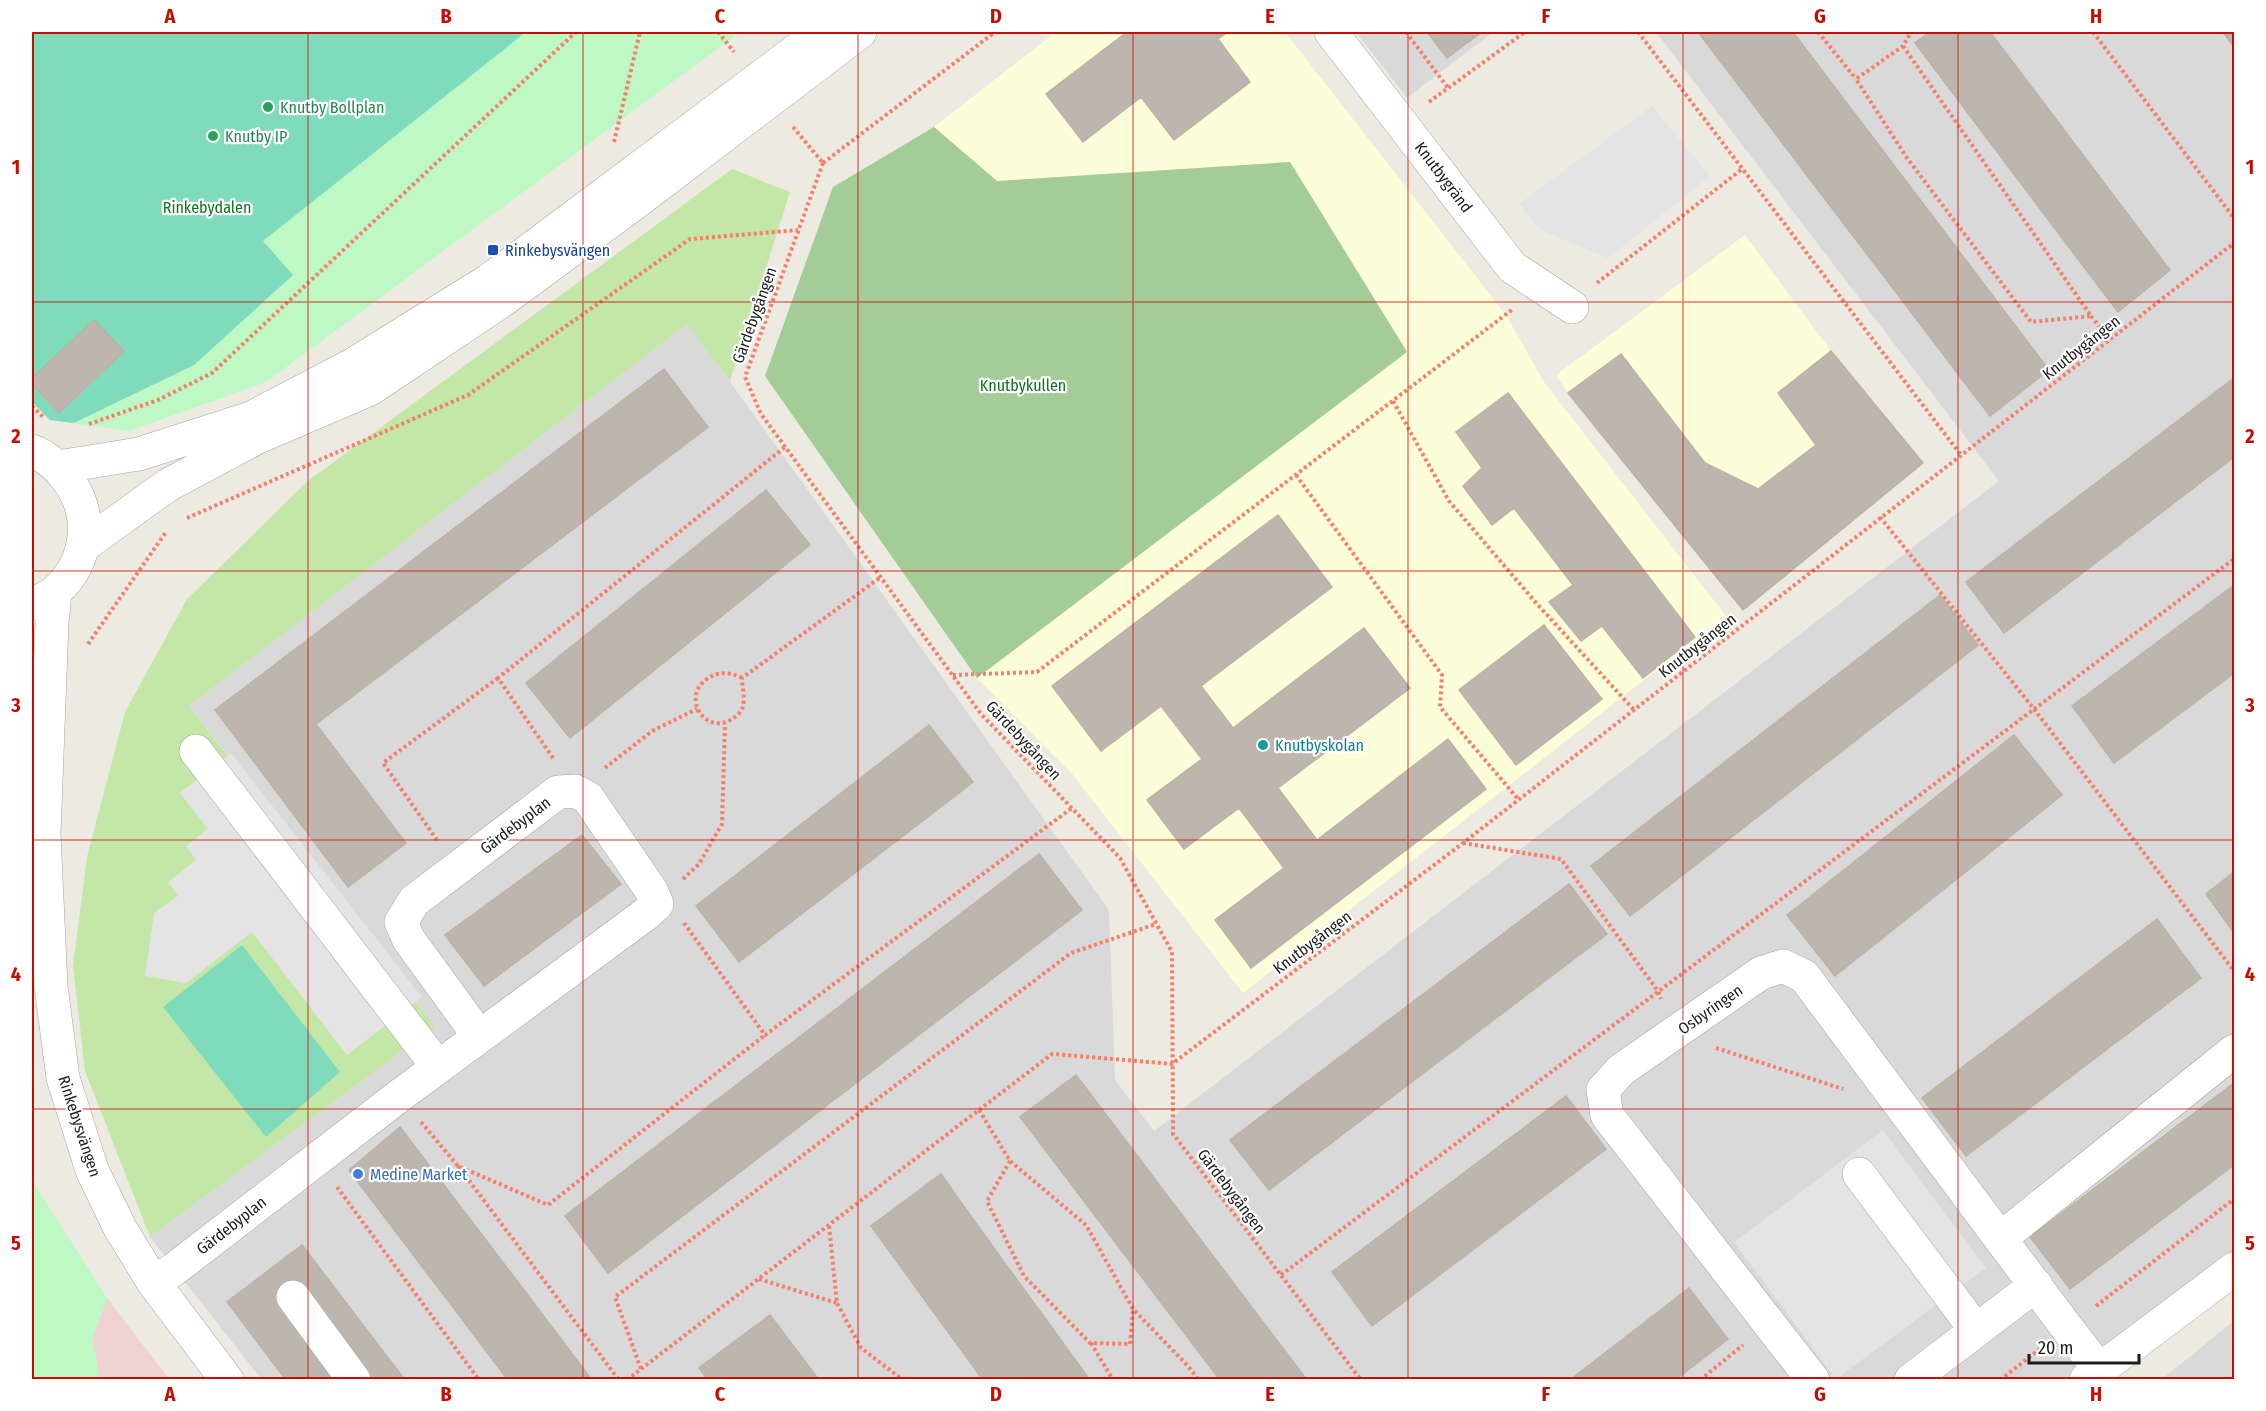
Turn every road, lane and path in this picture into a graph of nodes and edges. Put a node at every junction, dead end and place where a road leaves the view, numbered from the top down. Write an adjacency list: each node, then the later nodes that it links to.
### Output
1 (576, 32): 32 (path)
2 (640, 32): 20 (path)
3 (718, 32): 15 (path)
4 (821, 32): 34 (street)
5 (860, 32): 40 (street)
6 (995, 32): 21 (path)
7 (1331, 32): 18 (street, Knutbygränd)
8 (1406, 32): 17 (path)
9 (1526, 32): 17 (path)
10 (1638, 32): 22 (path)
11 (1818, 32): 16 (path)
12 (1911, 32): 14 (path)
13 (2093, 32): 23 (path)
14 (1902, 46): 16 (path); 28 (path)
15 (738, 58)
16 (1856, 79): 28 (path)
17 (1448, 88): 18 (path)
18 (1402, 121): 26 (street, Knutbygränd)
19 (790, 123): 21 (path)
20 (612, 149)
21 (823, 164): 24 (path, Gärdebygången)
22 (1742, 169): 27 (path); 35 (path)
23 (2235, 218)
24 (798, 230): 33 (path, Gärdebygången); 38 (path)
25 (2235, 243): 29 (path, Knutbygången)
26 (1542, 287): 27 (street, Knutbygränd); 30 (path)
27 (1572, 307)
28 (2091, 316): 29 (path)
29 (2110, 340): 35 (path, Knutbygången)
30 (1393, 401): 36 (path); 50 (path)
31 (32, 406): 34 (path)
32 (80, 427)
33 (785, 447): 42 (path, Gärdebygången); 46 (path)
34 (41, 448): 40 (street, Rinkebysvängen)
35 (1961, 455): 37 (path, Knutbygången)
36 (1296, 475): 45 (path); 55 (path)
37 (1880, 517): 49 (path); 50 (path, Knutbygången)
38 (182, 520)
39 (171, 525): 44 (path)
40 (83, 546): 43 (street, Rinkebysvängen)
41 (2235, 559): 49 (path)
42 (881, 578): 45 (path, Gärdebygången); 47 (path)
43 (43, 598): 44 (street, Rinkebysvängen)
44 (51, 658): 57 (street, Rinkebysvängen)
45 (953, 675): 56 (path, Gärdebygången)
46 (498, 678): 53 (path); 59 (path)
47 (742, 678): 48 (path); 51 (path)
48 (697, 709): 51 (path); 53 (path)
49 (2034, 709): 62 (path); 63 (path)
50 (1634, 710): 55 (path, Knutbygången)
51 (725, 724): 60 (path)
52 (196, 751): 69 (street)
53 (575, 791): 59 (street, Gärdebyplan); 60 (street)
54 (32, 795): 57 (street, Rinkebysvängen)
55 (1519, 800): 58 (path, Knutbygången)
56 (1072, 808): 61 (path, Gärdebygången); 65 (path)
57 (44, 834): 83 (street, Rinkebysvängen)
58 (1463, 843): 63 (path); 68 (path, Knutbygången)
59 (458, 868): 66 (street, Gärdebyplan)
60 (657, 904): 65 (path); 66 (street, Gärdebyplan)
61 (1156, 924): 68 (path, Gärdebygången); 92 (path)
62 (2235, 971)
63 (1658, 991): 64 (path); 81 (path)
64 (1673, 1034): 70 (path); 79 (street, Osbyringen); 88 (street, Osbyringen)
65 (765, 1035): 75 (path)
66 (479, 1036): 69 (street, Gärdebyplan)
67 (2235, 1051): 79 (street)
68 (1172, 1064): 72 (path); 81 (path, Gärdebygången)
69 (438, 1067): 71 (street, Gärdebyplan)
70 (1849, 1091)
71 (399, 1096): 73 (street, Gärdebyplan); 75 (path)
72 (979, 1110): 74 (path); 78 (path)
73 (316, 1159): 83 (street, Gärdebyplan); 96 (path)
74 (1010, 1161): 87 (path); 91 (path)
75 (458, 1166): 97 (path)
76 (1859, 1174): 90 (street)
77 (2235, 1199): 89 (path)
78 (829, 1226): 82 (path); 86 (path)
79 (2001, 1238): 84 (street, Osbyringen)
80 (2235, 1269): 93 (street)
81 (1281, 1275): 102 (path, Gärdebygången)
82 (759, 1279): 86 (path); 92 (path)
83 (153, 1282): 94 (street, Rinkebysvängen)
84 (2036, 1285): 89 (street, Osbyringen); 90 (street)
85 (293, 1297): 95 (street)
86 (837, 1303): 99 (path)
87 (1133, 1309): 91 (path); 101 (path)
88 (1769, 1323): 103 (path); 104 (street, Osbyringen)
89 (2067, 1328): 93 (street, Osbyringen); 106 (path)
90 (1977, 1330): 105 (street)
91 (1090, 1343): 100 (path)
92 (641, 1369): 98 (path)
93 (2093, 1374)
94 (227, 1380)
95 (354, 1380)
96 (480, 1380)
97 (619, 1380)
98 (627, 1380)
99 (903, 1380)
100 (1113, 1380)
101 (1199, 1380)
102 (1361, 1380)
103 (1700, 1380)
104 (1813, 1380)
105 (1911, 1380)
106 (2000, 1380)

